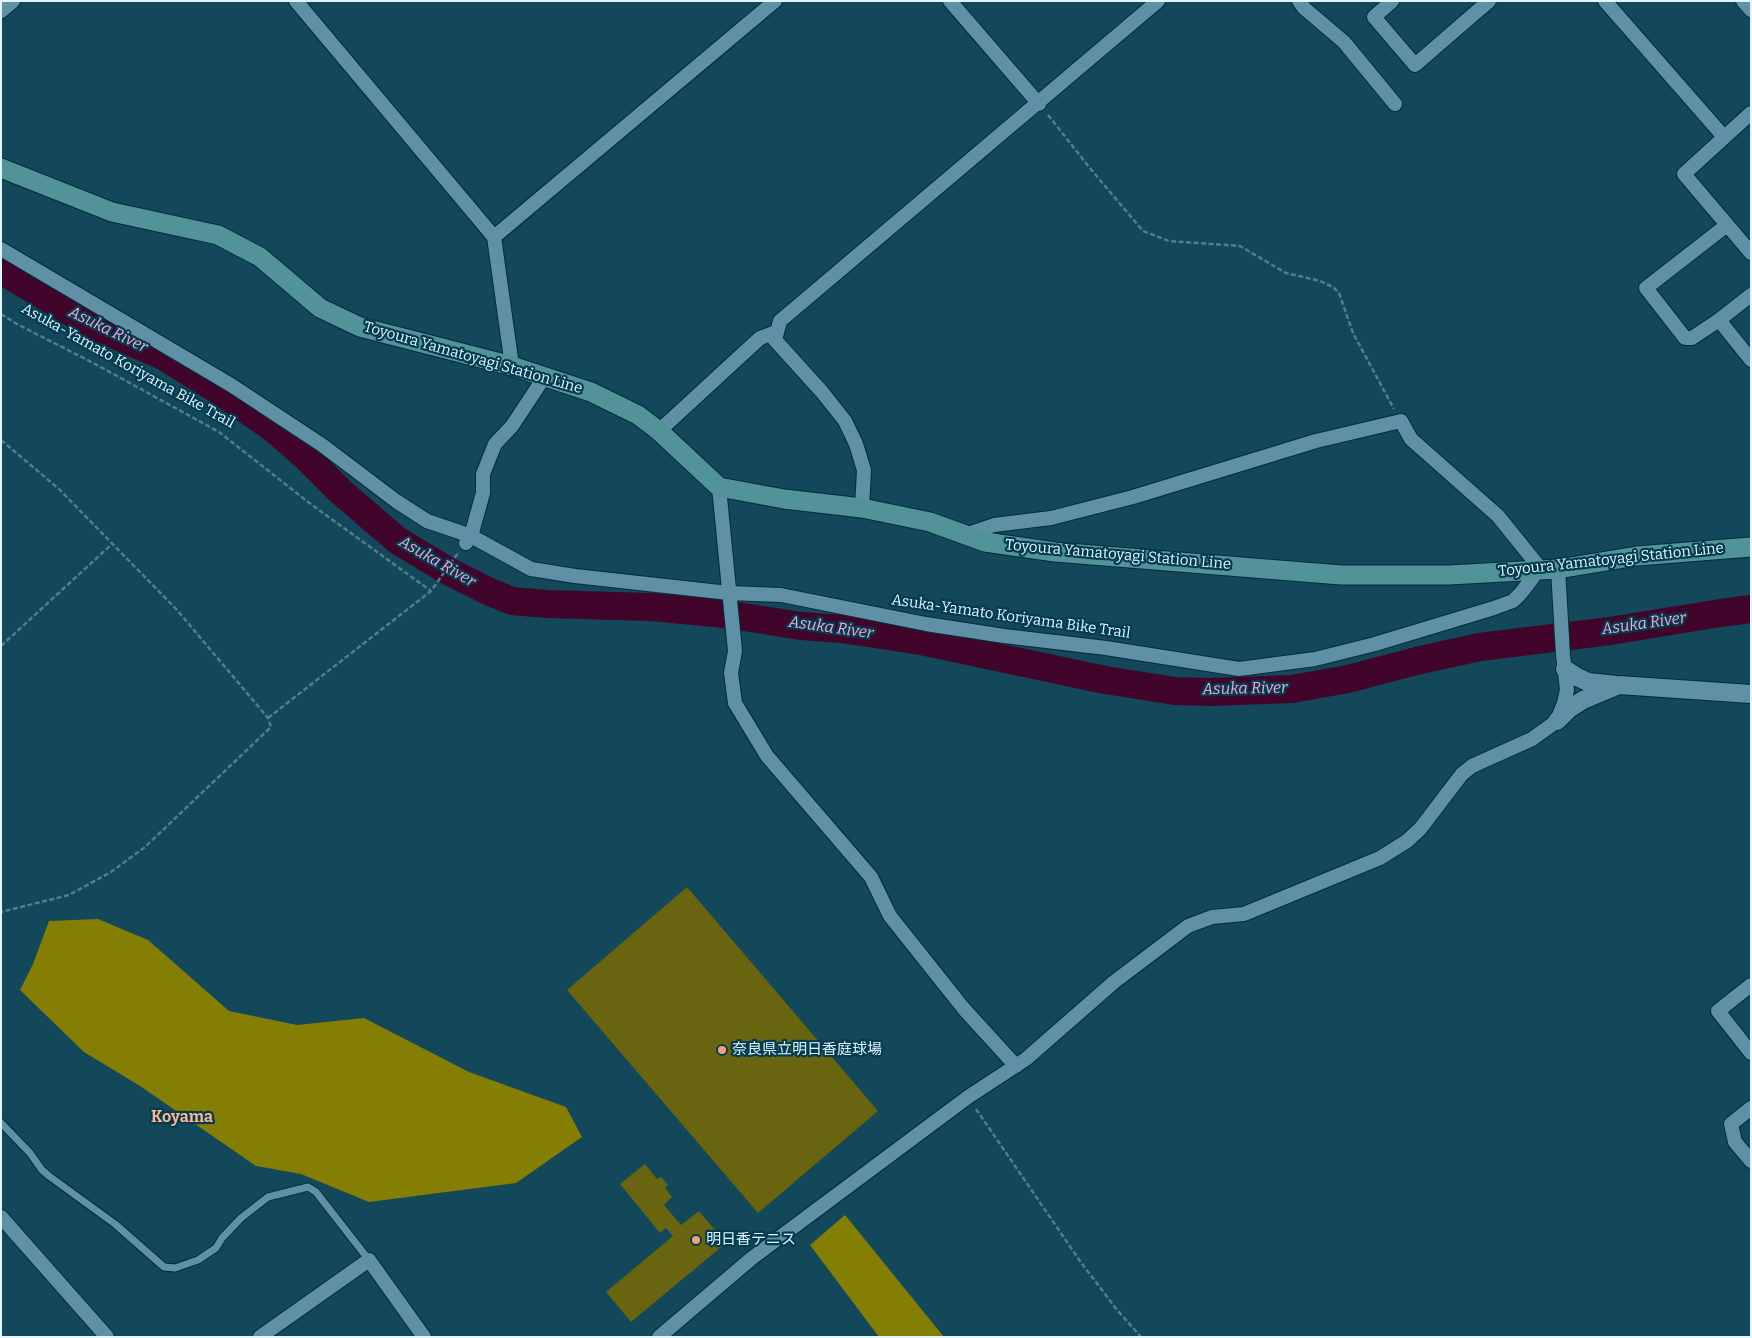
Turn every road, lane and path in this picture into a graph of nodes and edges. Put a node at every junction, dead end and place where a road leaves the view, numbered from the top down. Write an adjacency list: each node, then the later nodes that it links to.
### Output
1 (13, 1): 12 (street)
2 (296, 1): 19 (street)
3 (775, 1): 19 (street)
4 (950, 1): 13 (street)
5 (1158, 1): 13 (street)
6 (1299, 1): 14 (street)
7 (1392, 1): 8 (street)
8 (1489, 1)
9 (1605, 1): 16 (street)
10 (1743, 1): 11 (street)
11 (1751, 10)
12 (1, 11)
13 (1039, 104): 25 (street); 29 (path)
14 (1395, 104)
15 (1751, 113): 16 (street)
16 (1724, 137): 18 (street)
17 (1, 168): 27 (main road, Toyoura Yamatoyagi Station Line)
18 (1727, 225): 21 (street); 24 (street)
19 (494, 237): 27 (street)
20 (1, 249): 35 (street, Asuka-Yamato Koriyama Bike Trail)
21 (1751, 253)
22 (1751, 295): 24 (street)
23 (1, 314): 39 (path, Asuka-Yamato Koriyama Bike Trail)
24 (1718, 320): 26 (street)
25 (776, 332): 30 (street); 33 (street)
26 (1751, 360)
27 (512, 366): 28 (main road, Toyoura Yamatoyagi Station Line)
28 (545, 376): 30 (main road, Toyoura Yamatoyagi Station Line); 35 (street)
29 (1401, 421): 34 (street); 38 (street)
30 (659, 431): 32 (main road, Toyoura Yamatoyagi Station Line)
31 (1, 440): 36 (path)
32 (719, 487): 33 (main road, Toyoura Yamatoyagi Station Line); 40 (street)
33 (862, 508): 34 (main road, Toyoura Yamatoyagi Station Line)
34 (965, 535): 38 (main road, Toyoura Yamatoyagi Station Line)
35 (468, 540): 39 (path); 40 (street, Asuka-Yamato Koriyama Bike Trail)
36 (112, 544): 41 (path); 45 (path)
37 (1751, 547): 38 (main road, Toyoura Yamatoyagi Station Line)
38 (1553, 573): 40 (street, Asuka-Yamato Koriyama Bike Trail); 42 (street)
39 (431, 591): 45 (path)
40 (729, 596): 50 (street)
41 (1, 646)
42 (1564, 662): 43 (street); 46 (street)
43 (1619, 685): 44 (street); 46 (street)
44 (1751, 694)
45 (268, 718): 47 (path)
46 (1557, 720): 50 (street)
47 (1, 912)
48 (1751, 985): 49 (street)
49 (1751, 1053)
50 (1016, 1066): 51 (street)
51 (968, 1097): 60 (street); 61 (path)
52 (1751, 1108): 54 (street)
53 (1, 1124): 56 (lane)
54 (1751, 1161)
55 (1, 1217): 57 (street)
56 (369, 1260): 58 (street); 59 (street)
57 (107, 1337)
58 (260, 1337)
59 (424, 1337)
60 (659, 1337)
61 (1141, 1337)

